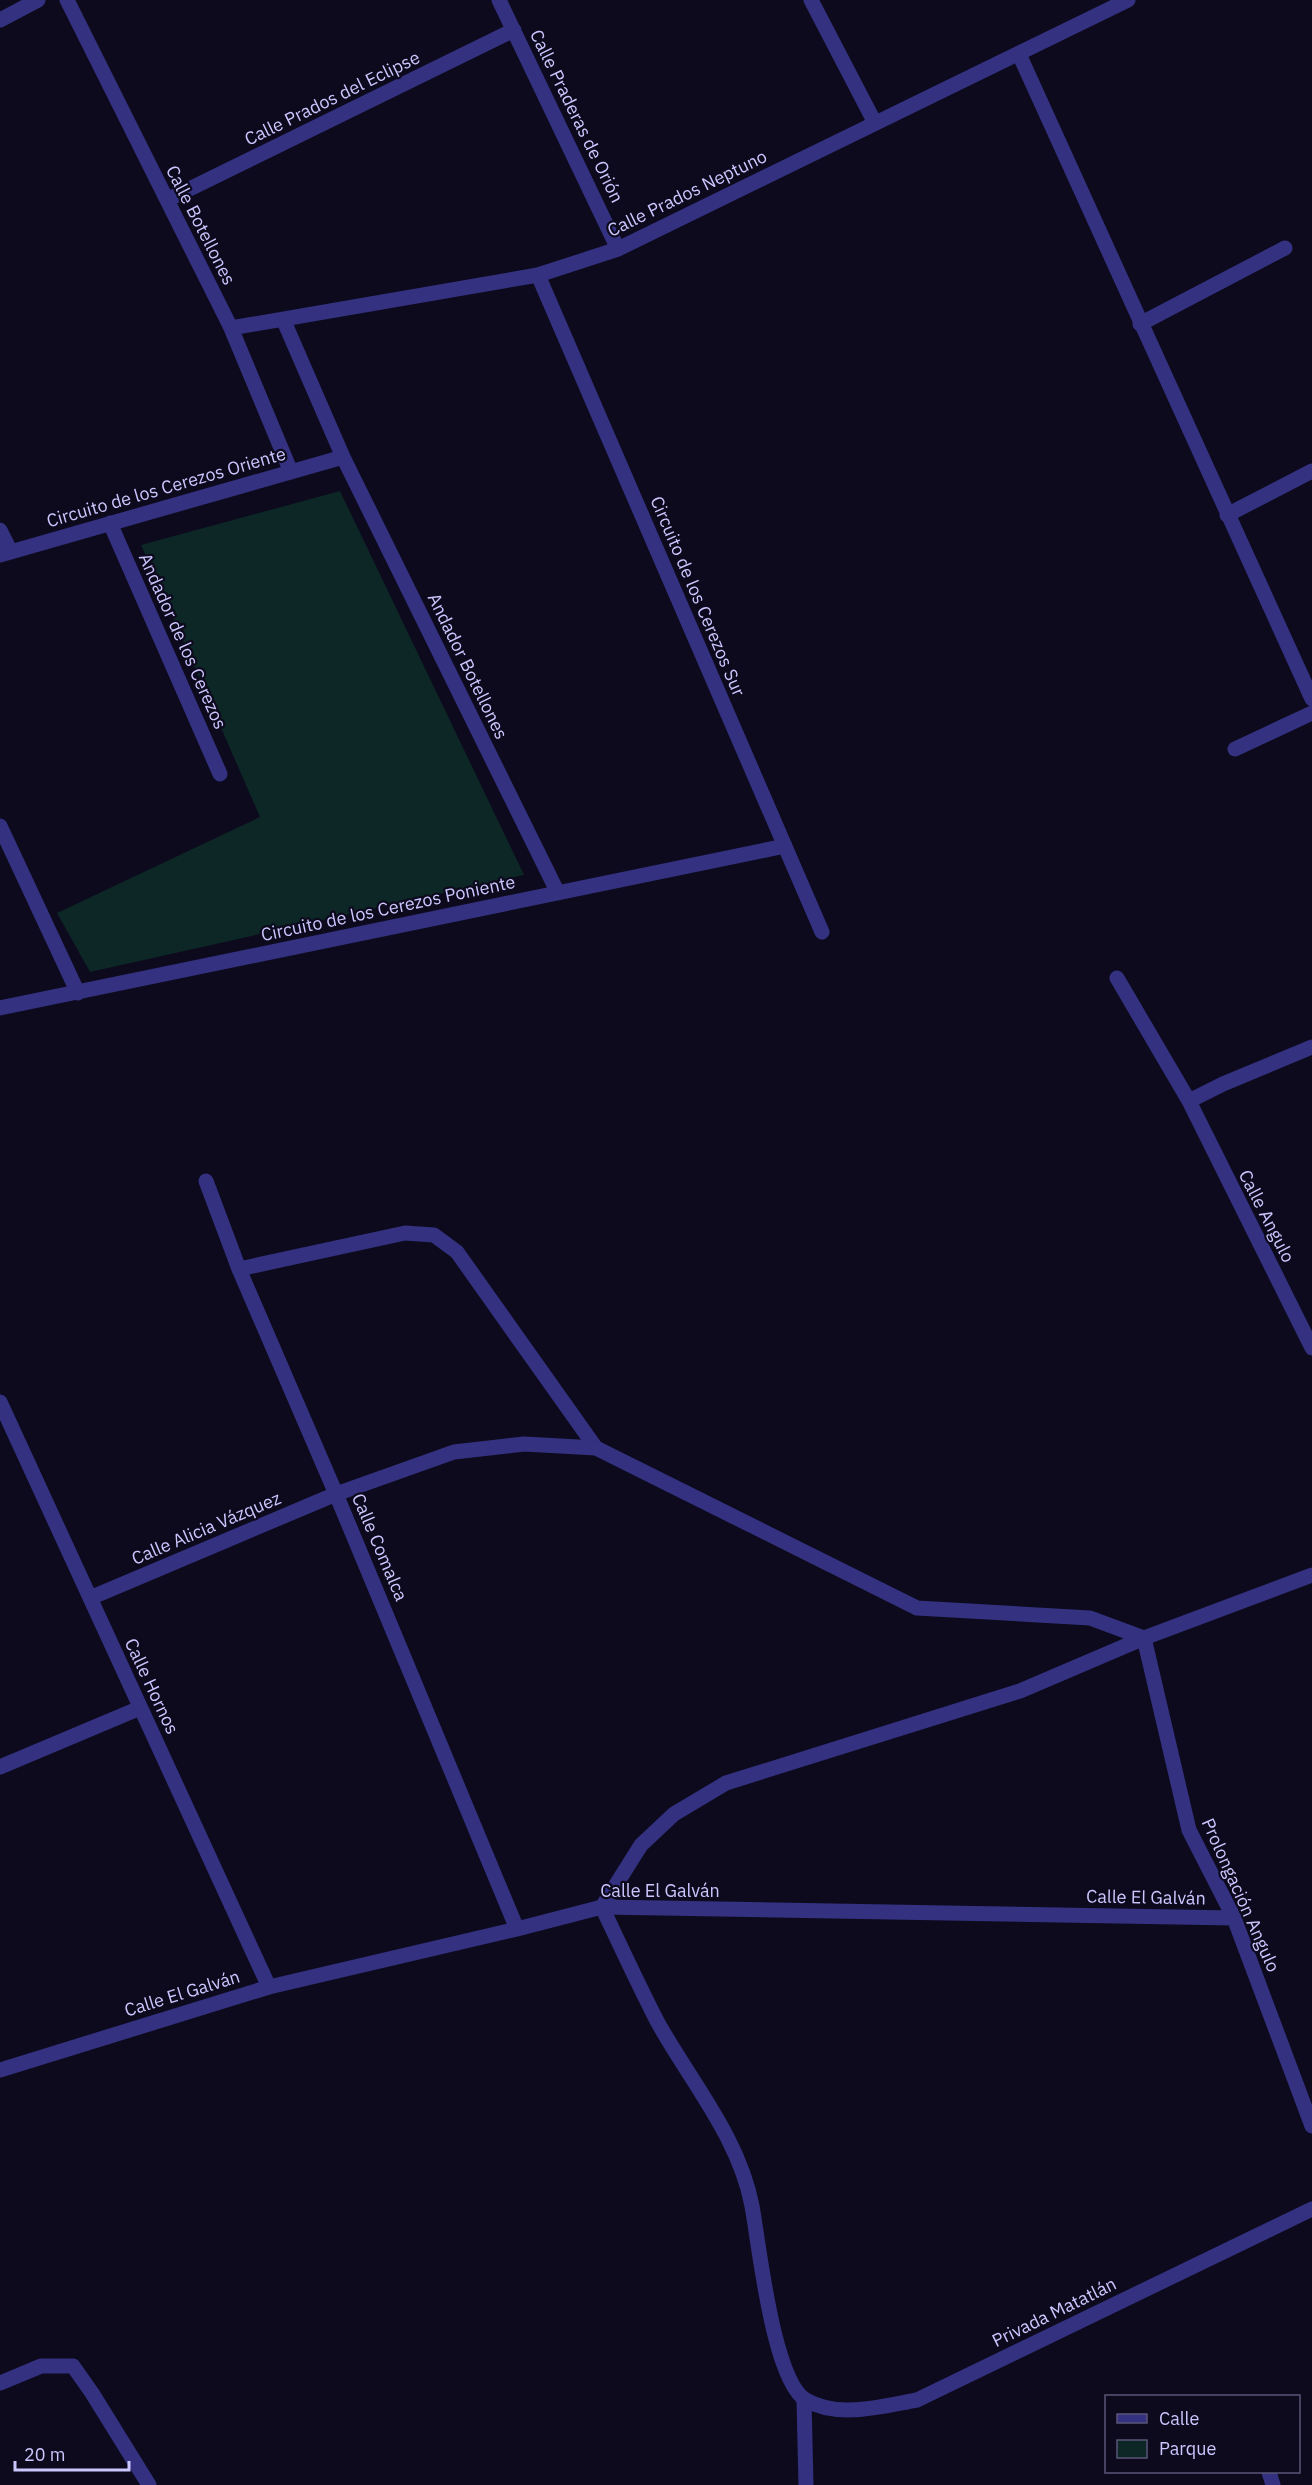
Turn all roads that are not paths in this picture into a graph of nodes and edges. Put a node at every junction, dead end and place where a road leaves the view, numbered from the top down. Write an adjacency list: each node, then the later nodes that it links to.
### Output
1 (38, 0): 6 (street)
2 (67, 0): 10 (street, Calle Botellones)
3 (500, 0): 7 (street, Calle Praderas de Orión)
4 (811, 0): 9 (street)
5 (1128, 0): 8 (street, Calle Prados Neptuno)
6 (0, 20)
7 (514, 30): 10 (street, Calle Prados del Eclipse); 12 (street, Calle Praderas de Orión)
8 (1019, 54): 9 (street, Calle Prados Neptuno); 15 (street)
9 (875, 123): 12 (street, Calle Prados Neptuno)
10 (167, 200): 16 (street, Calle Botellones)
11 (1285, 248): 15 (street)
12 (618, 249): 13 (street, Calle Prados Neptuno)
13 (538, 275): 14 (street, Calle Prados Neptuno); 29 (street, Circuito de los Cerezos Sur)
14 (283, 319): 16 (street, Calle Prados Neptuno); 17 (street)
15 (1140, 324): 20 (street)
16 (231, 328): 19 (street, Calle Botellones)
17 (344, 457): 19 (street, Circuito de los Cerezos Oriente); 30 (street, Andador Botellones)
18 (1312, 471): 20 (street)
19 (291, 472): 21 (street, Circuito de los Cerezos Oriente)
20 (1227, 515): 24 (street)
21 (110, 524): 23 (street, Circuito de los Cerezos Oriente); 27 (street, Andador de los Cerezos)
22 (0, 530): 23 (street)
23 (5, 553)
24 (1312, 699)
25 (1312, 713): 26 (street)
26 (1235, 748)
27 (220, 774)
28 (0, 826): 33 (street)
29 (785, 846): 30 (street, Circuito de los Cerezos Poniente); 31 (street, Circuito de los Cerezos Sur)
30 (558, 892): 33 (street, Circuito de los Cerezos Poniente)
31 (822, 932)
32 (1117, 978): 36 (street, Calle Angulo)
33 (78, 993): 34 (street, Circuito de los Cerezos Poniente)
34 (0, 1008)
35 (1312, 1047): 36 (street)
36 (1189, 1101): 39 (street, Calle Angulo)
37 (206, 1181): 38 (street, Calle Comalca)
38 (239, 1269): 41 (street); 42 (street, Calle Comalca)
39 (1312, 1348)
40 (0, 1402): 44 (street, Calle Hornos)
41 (596, 1448): 42 (street, Calle Alicia Vázquez); 45 (street)
42 (336, 1494): 44 (street, Calle Alicia Vázquez); 50 (street, Calle Comalca)
43 (1312, 1575): 45 (street)
44 (90, 1598): 46 (street, Calle Hornos)
45 (1144, 1638): 48 (street); 49 (street, Prolongación Angulo)
46 (140, 1708): 47 (street); 51 (street, Calle Hornos)
47 (0, 1767)
48 (602, 1907): 49 (street, Calle El Galván); 50 (street, Calle El Galván); 56 (street)
49 (1234, 1918): 53 (street, Prolongación Angulo)
50 (517, 1929): 51 (street, Calle El Galván)
51 (269, 1987): 52 (street, Calle El Galván)
52 (0, 2070)
53 (1312, 2126)
54 (1312, 2209): 56 (street, Privada Matatlán)
55 (0, 2383): 57 (street)
56 (804, 2400): 58 (street)
57 (149, 2485)
58 (806, 2485)

